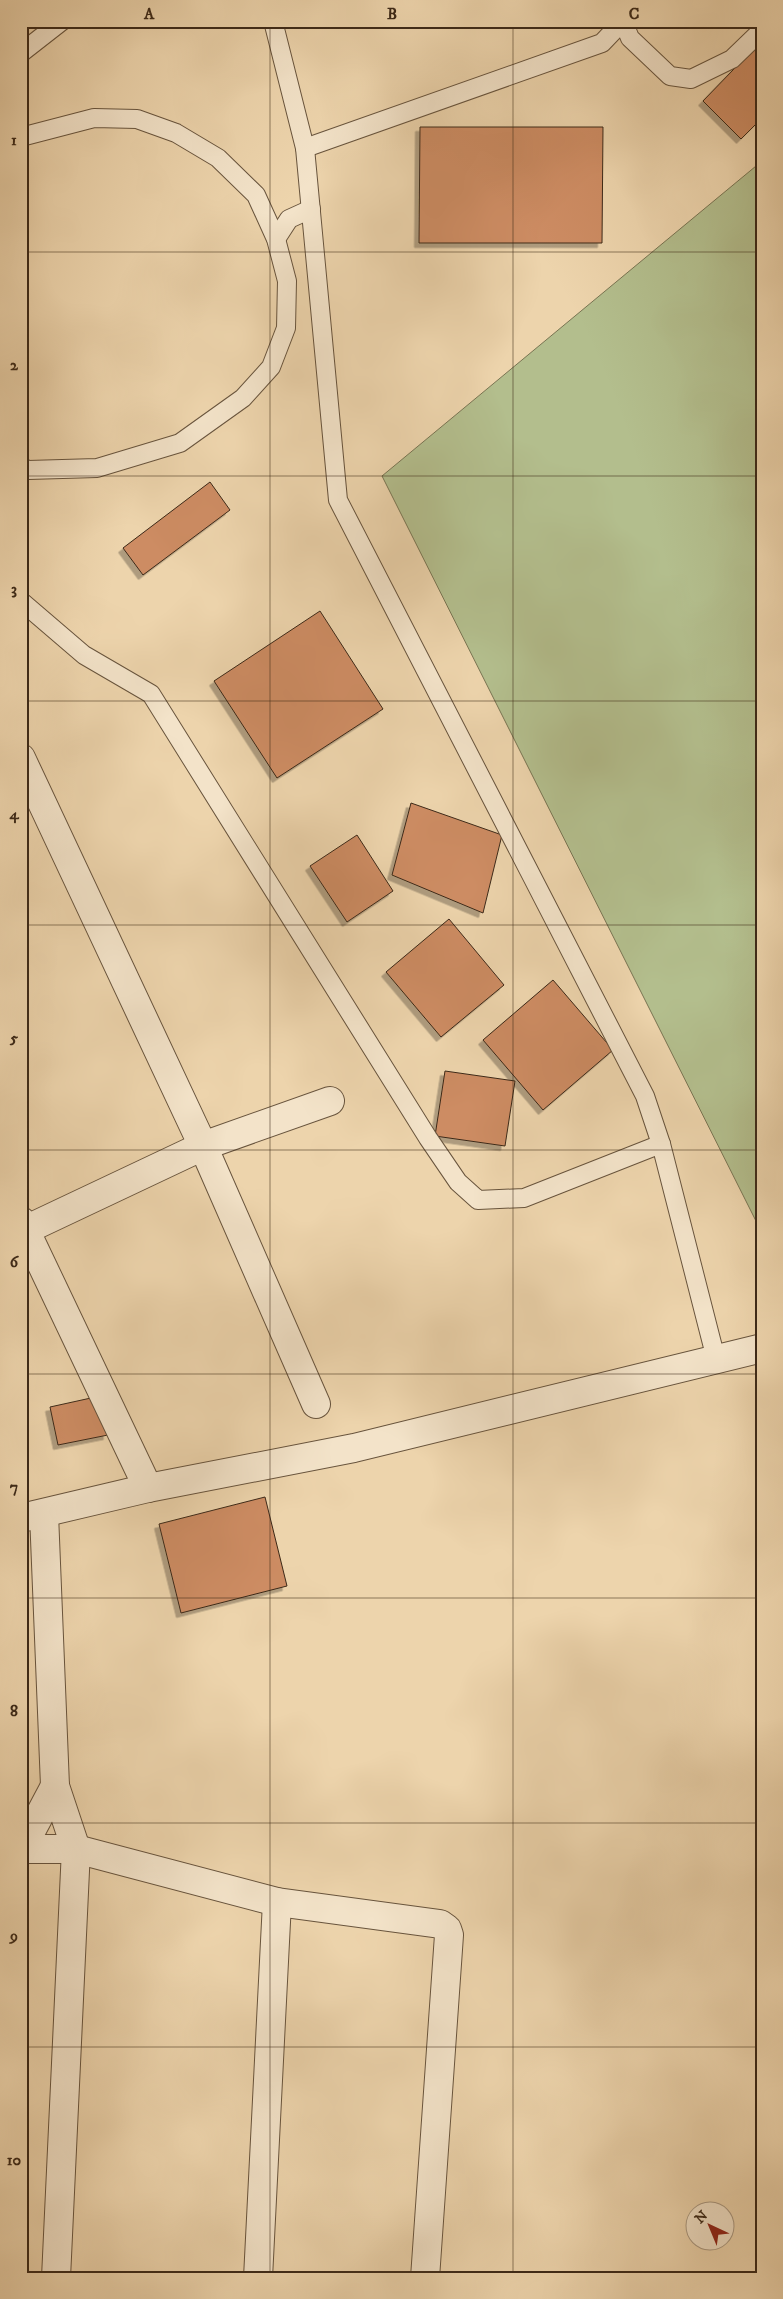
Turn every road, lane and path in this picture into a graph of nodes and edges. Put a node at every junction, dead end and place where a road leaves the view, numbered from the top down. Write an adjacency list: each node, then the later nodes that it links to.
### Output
1 (62, 21): 5 (lane)
2 (273, 21): 7 (lane)
3 (623, 21): 4 (lane); 7 (lane)
4 (762, 30)
5 (21, 53)
6 (21, 137): 9 (lane)
7 (305, 148): 8 (lane)
8 (311, 209): 9 (lane); 14 (lane)
9 (276, 239): 10 (lane)
10 (21, 468)
11 (21, 601): 14 (lane)
12 (21, 758): 15 (street)
13 (330, 1100): 15 (street)
14 (661, 1144): 18 (lane)
15 (203, 1146): 16 (street); 19 (street)
16 (23, 1228): 20 (street)
17 (762, 1348): 18 (street)
18 (716, 1359): 20 (street)
19 (316, 1404)
20 (148, 1488): 21 (street)
21 (32, 1516): 22 (street)
22 (55, 1786): 23 (street); 24 (street)
23 (21, 1849): 24 (street)
24 (76, 1849): 25 (street); 26 (street)
25 (277, 1902): 27 (street); 28 (street)
26 (56, 2278)
27 (258, 2278)
28 (425, 2278)

